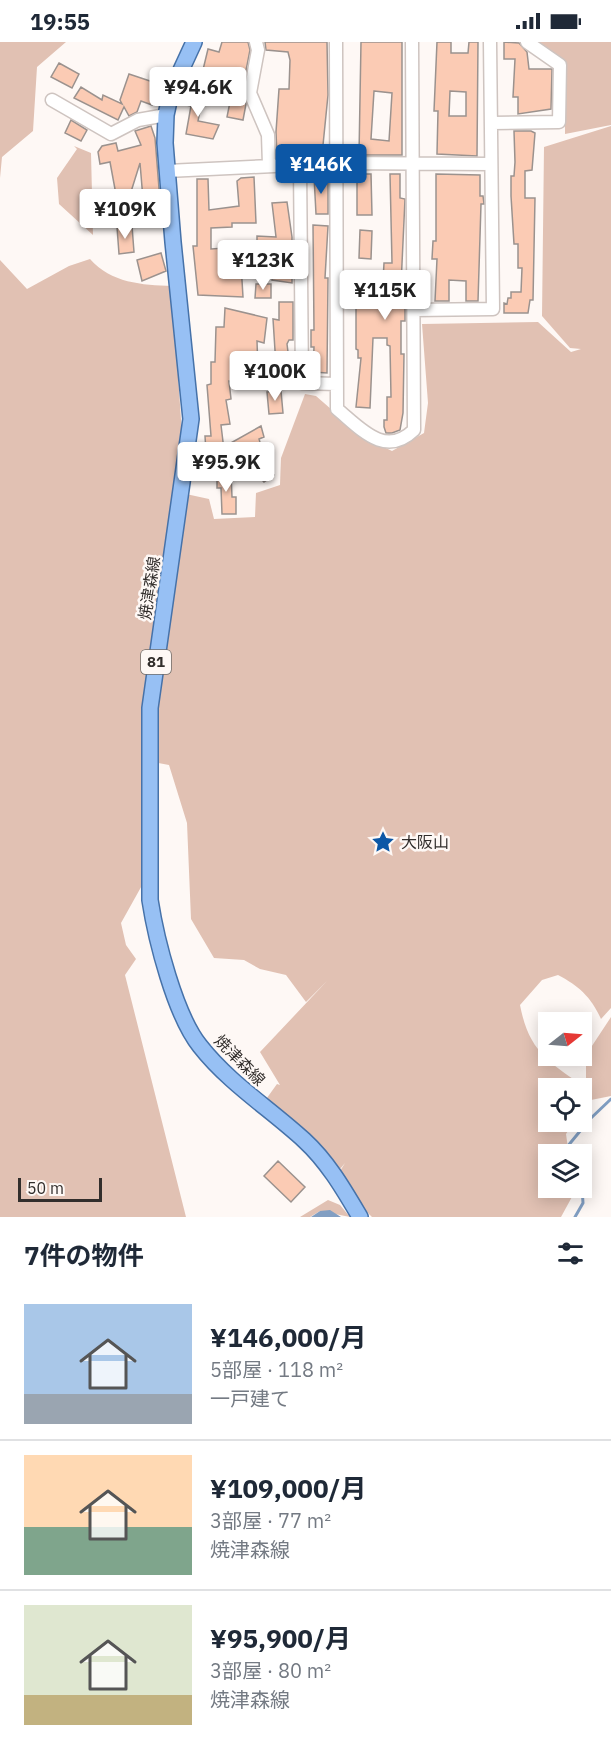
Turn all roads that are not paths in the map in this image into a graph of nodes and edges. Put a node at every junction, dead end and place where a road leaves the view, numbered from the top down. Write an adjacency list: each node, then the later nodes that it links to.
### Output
1 (194, 42): 8 (main road, 焼津森線 / 81)
2 (256, 42): 13 (street)
3 (336, 42): 11 (street)
4 (412, 42): 10 (street)
5 (490, 42): 9 (street)
6 (527, 42): 9 (street)
7 (52, 100): 8 (street)
8 (166, 115): 15 (main road, 焼津森線 / 81)
9 (492, 123): 12 (street)
10 (412, 163): 11 (street); 12 (street); 16 (street)
11 (336, 164): 14 (street); 17 (street)
12 (491, 164): 16 (street)
13 (269, 165): 14 (street); 15 (street)
14 (300, 165): 17 (street)
15 (167, 171): 18 (main road, 焼津森線 / 81)
16 (414, 310): 17 (street)
17 (336, 384)
18 (360, 1217)

